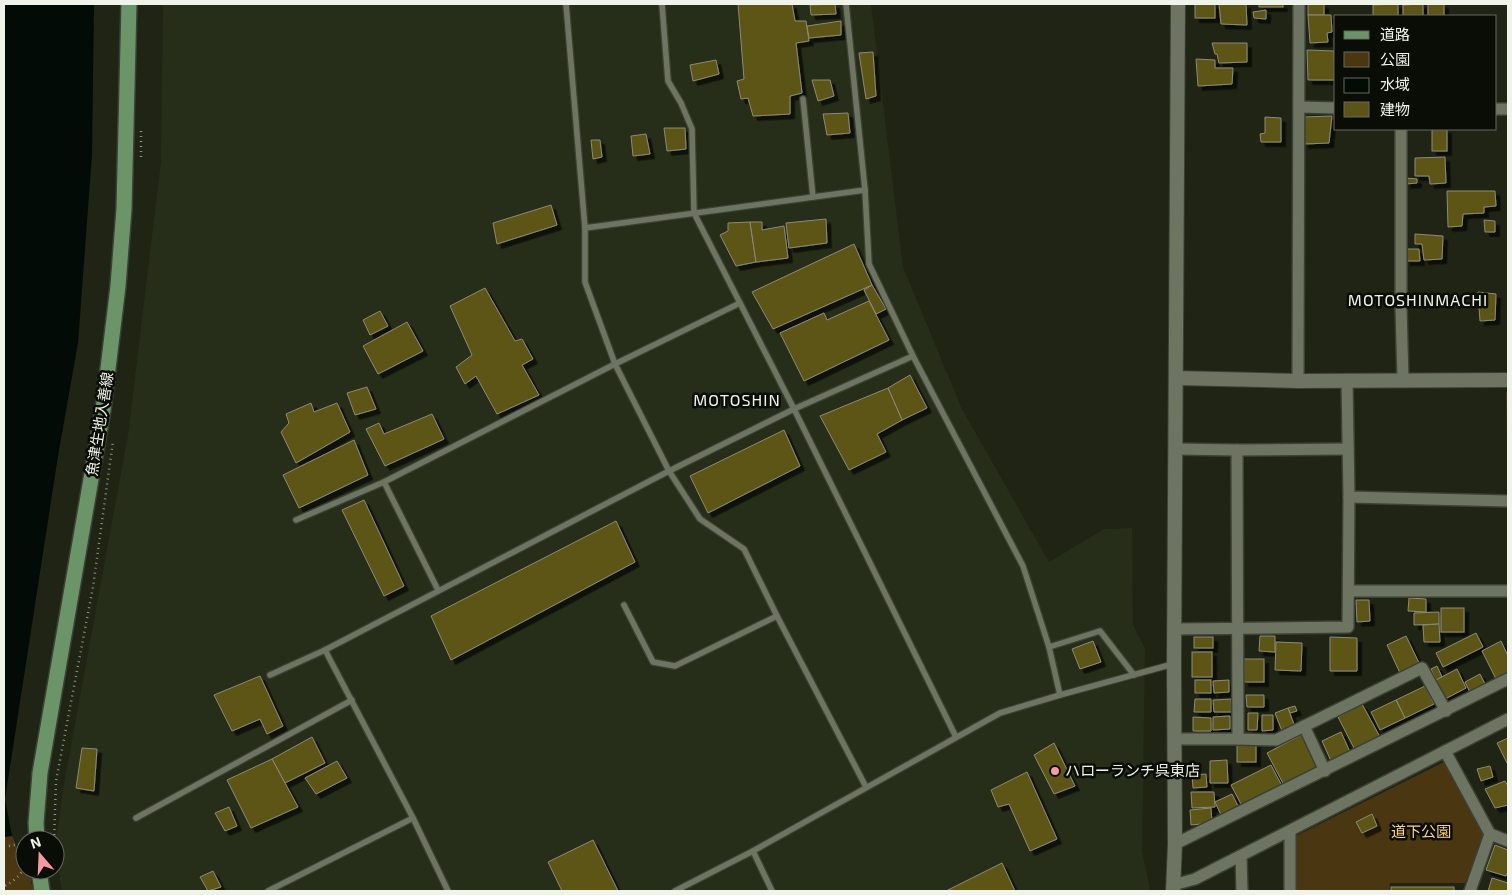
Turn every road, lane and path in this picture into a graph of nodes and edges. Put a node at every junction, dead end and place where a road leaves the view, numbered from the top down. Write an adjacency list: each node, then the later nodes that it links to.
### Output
1 (129, 4): 58 (main road, 魚津生地入善線)
2 (566, 4): 14 (lane)
3 (662, 4): 13 (lane)
4 (846, 4): 11 (lane)
5 (1178, 4): 18 (street)
6 (1299, 4): 8 (street)
7 (803, 99): 12 (lane)
8 (1300, 107): 9 (street); 22 (street)
9 (1334, 108)
10 (1401, 130): 20 (street)
11 (865, 190): 12 (lane); 16 (lane)
12 (813, 197): 13 (lane)
13 (694, 213): 14 (lane); 15 (lane)
14 (585, 228): 17 (lane)
15 (740, 303): 17 (lane); 23 (lane)
16 (914, 356): 23 (lane); 39 (lane)
17 (615, 364): 27 (lane); 28 (lane)
18 (1176, 378): 22 (street); 25 (street)
19 (1347, 380): 20 (street); 22 (street); 24 (street)
20 (1403, 380): 21 (street)
21 (1508, 380)
22 (1298, 381)
23 (794, 409): 27 (lane); 50 (lane)
24 (1348, 449): 26 (street); 29 (street)
25 (1176, 450): 26 (street); 37 (street)
26 (1237, 450): 38 (street)
27 (669, 471): 32 (lane); 36 (lane)
28 (384, 482): 31 (lane); 32 (lane)
29 (1349, 497): 30 (street); 33 (street)
30 (1508, 501)
31 (296, 520)
32 (438, 590): 40 (lane)
33 (1349, 591): 34 (street); 38 (street)
34 (1508, 592)
35 (624, 605): 36 (lane)
36 (777, 616): 55 (lane)
37 (1175, 629): 38 (street); 41 (street)
38 (1238, 629): 51 (street)
39 (1049, 647): 43 (lane); 45 (lane)
40 (325, 650): 42 (lane); 46 (lane)
41 (1174, 664): 43 (lane); 52 (street)
42 (270, 675)
43 (1134, 675): 45 (lane)
44 (1508, 680): 47 (street)
45 (1060, 694): 50 (lane)
46 (352, 700): 56 (lane); 57 (lane)
47 (1446, 711): 49 (street); 54 (street)
48 (1508, 719): 53 (street)
49 (1304, 726): 51 (street); 54 (street)
50 (956, 737): 55 (lane)
51 (1238, 738): 52 (street)
52 (1174, 739): 62 (street)
53 (1445, 752): 59 (street); 60 (street)
54 (1325, 771): 62 (street)
55 (866, 787): 64 (lane)
56 (136, 818)
57 (413, 818): 68 (lane); 69 (lane)
58 (36, 830)
59 (1290, 831): 65 (street); 73 (street)
60 (1490, 834): 61 (street); 74 (street)
61 (1508, 841)
62 (1175, 844): 67 (street)
63 (4, 847): 66 (path)
64 (753, 851): 70 (lane); 71 (lane)
65 (1241, 856): 67 (street); 72 (street)
66 (4, 886)
67 (1173, 888)
68 (268, 891)
69 (448, 891)
70 (675, 891)
71 (772, 891)
72 (1242, 891)
73 (1290, 891)
74 (1470, 891)

